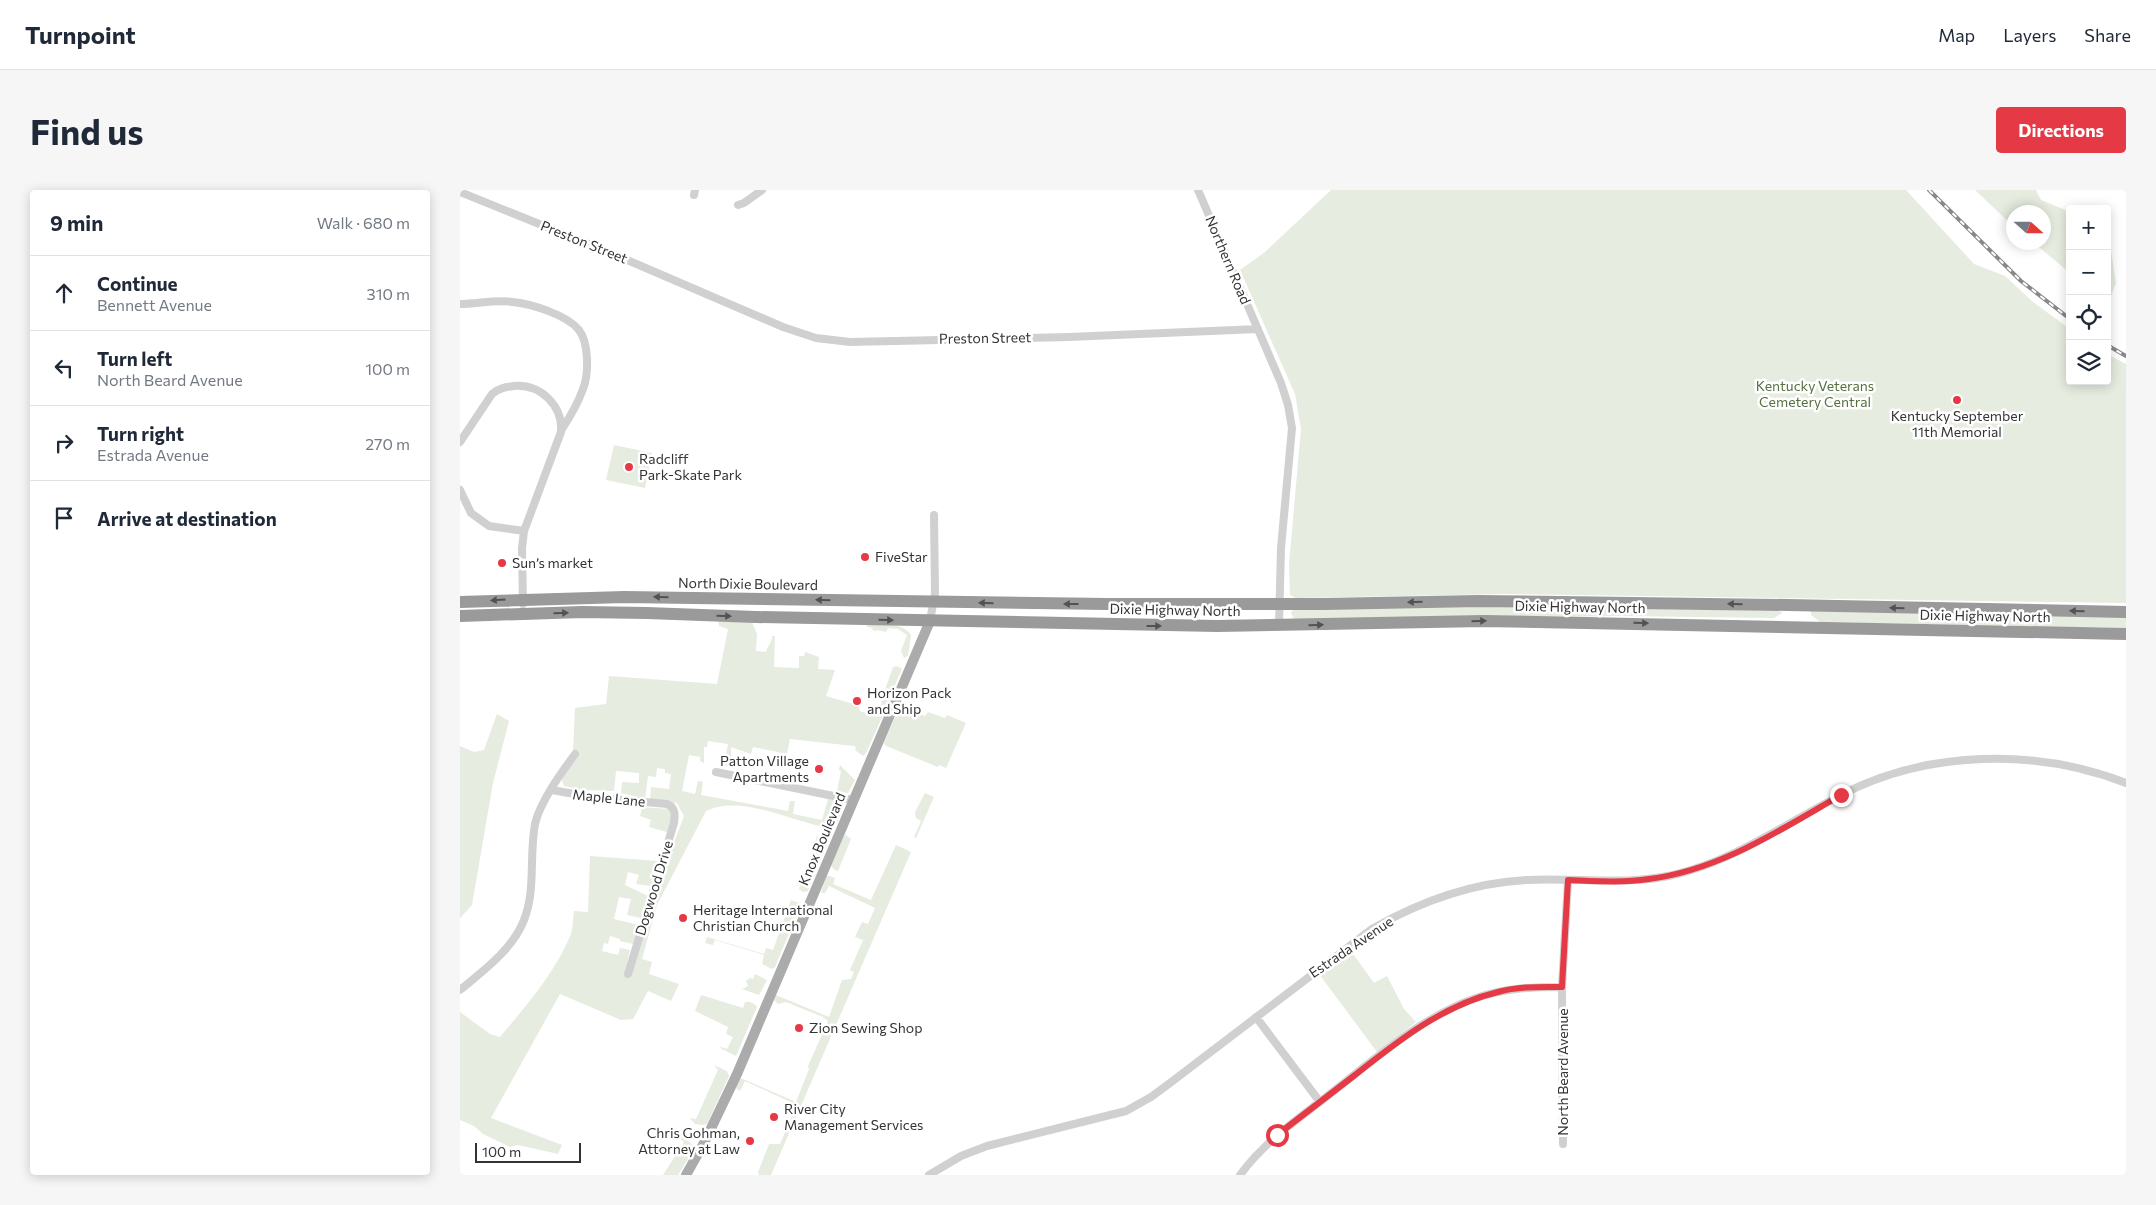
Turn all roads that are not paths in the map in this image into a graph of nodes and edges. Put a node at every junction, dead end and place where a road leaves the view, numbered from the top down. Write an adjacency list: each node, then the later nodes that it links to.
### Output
1 (762, 190): 4 (street)
2 (1198, 190): 6 (street, Northern Road)
3 (460, 192): 6 (street, Preston Street)
4 (738, 205)
5 (460, 304): 7 (street)
6 (1258, 329): 15 (street)
7 (562, 429): 8 (street); 11 (street)
8 (460, 442)
9 (460, 490): 11 (street)
10 (934, 515): 14 (street)
11 (524, 531): 12 (street)
12 (523, 599): 13 (highway, North Dixie Boulevard, one-way to 13); 14 (highway, North Dixie Boulevard, one-way to 12); 18 (street)
13 (460, 602)
14 (934, 602): 16 (highway, North Dixie Boulevard, one-way to 14); 20 (street)
15 (1279, 603): 16 (highway, Dixie Highway North, one-way to 16); 17 (highway, Dixie Highway North, one-way to 15); 21 (street)
16 (1035, 604)
17 (2126, 612)
18 (523, 614): 19 (highway); 20 (highway, one-way to 20)
19 (460, 616)
20 (930, 621): 21 (highway, Dixie Highway North, one-way to 21); 27 (main road, Knox Boulevard)
21 (1279, 626): 22 (highway, Dixie Highway North, one-way to 22)
22 (2126, 634)
23 (575, 754): 26 (street)
24 (716, 772): 27 (street)
25 (2126, 783): 29 (street, Estrada Avenue)
26 (552, 790): 28 (street, Maple Lane); 32 (street)
27 (854, 800): 36 (main road, Knox Boulevard)
28 (667, 804): 30 (street, Dogwood Drive)
29 (1568, 880): 31 (street, North Beard Avenue); 33 (street, Estrada Avenue)
30 (628, 974)
31 (1562, 987): 34 (street); 35 (street, North Beard Avenue)
32 (460, 990)
33 (1256, 1018): 34 (street); 37 (street, Estrada Avenue)
34 (1320, 1102): 38 (street)
35 (1563, 1144)
36 (686, 1175)
37 (929, 1175)
38 (1240, 1175)

